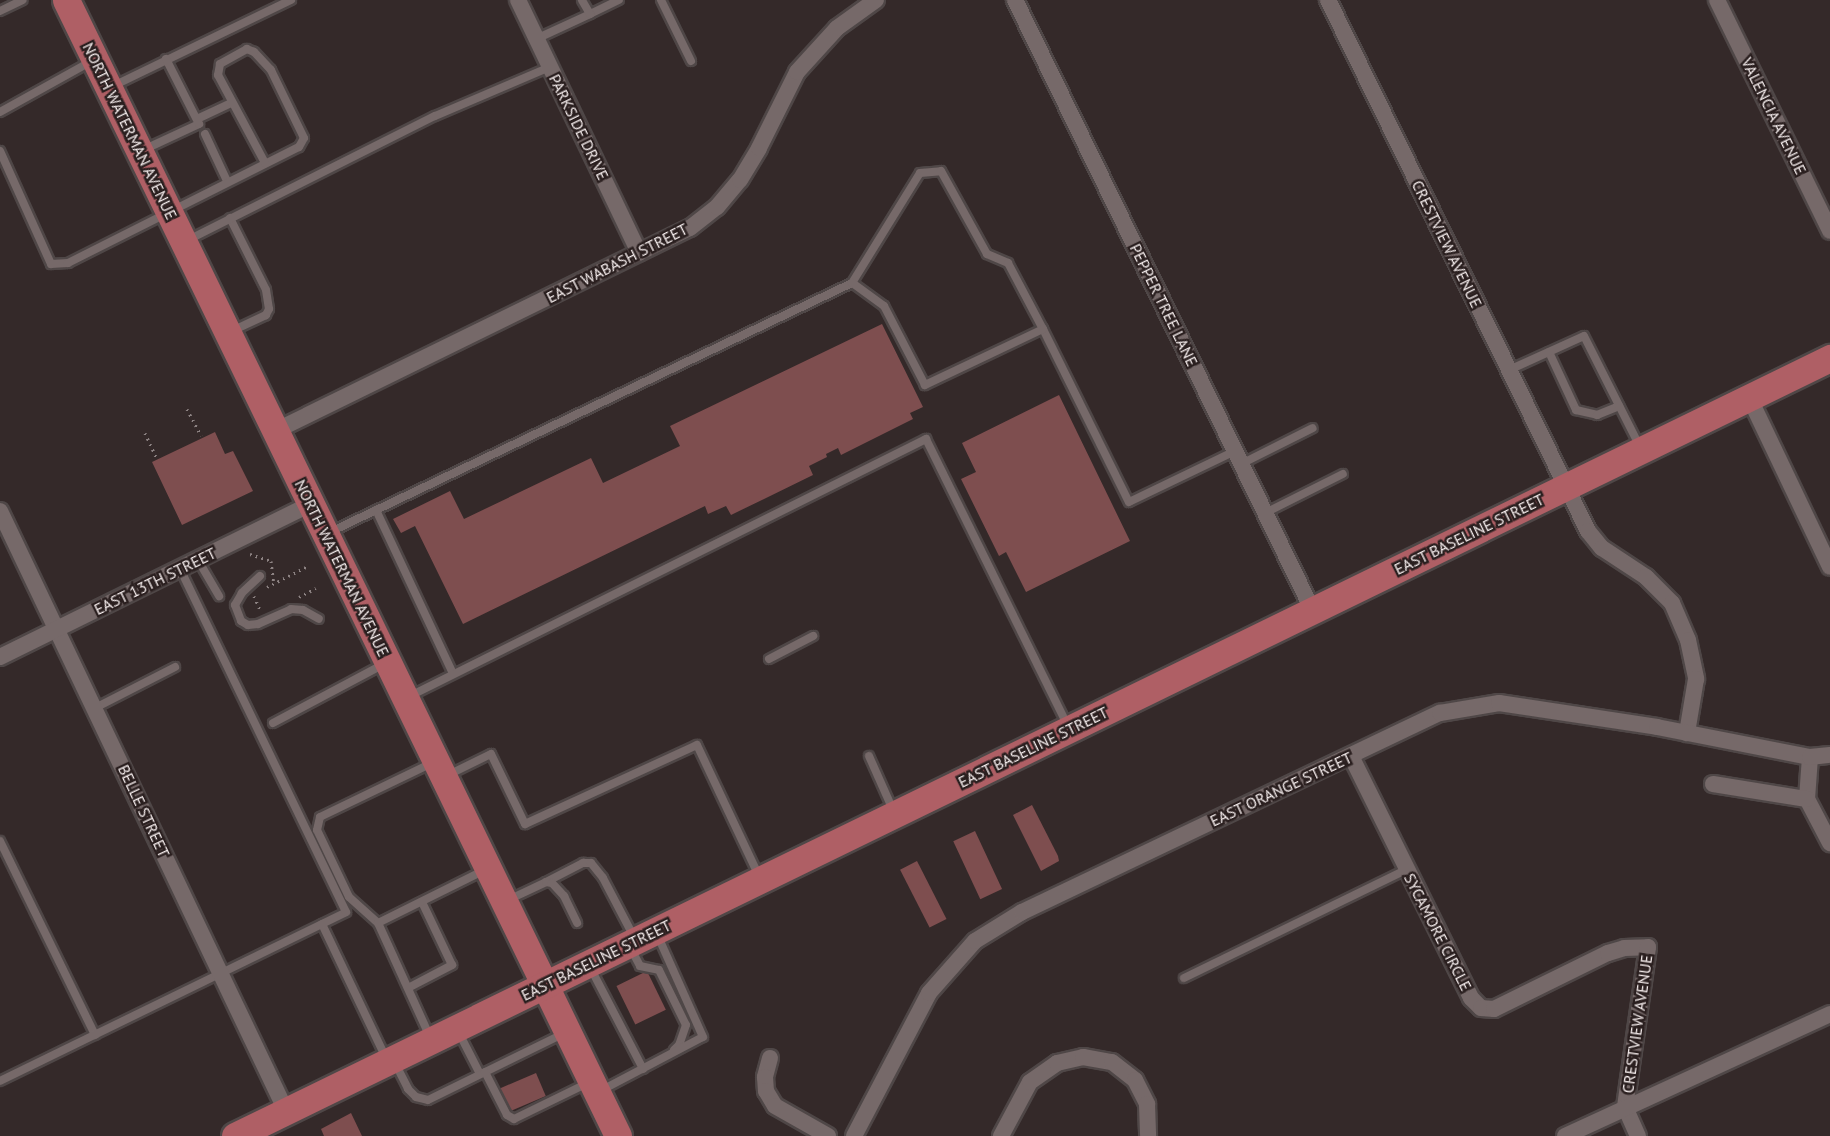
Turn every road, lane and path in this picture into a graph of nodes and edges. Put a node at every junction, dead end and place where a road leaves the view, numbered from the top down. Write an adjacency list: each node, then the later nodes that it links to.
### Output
1 (23, 0): 12 (lane)
2 (66, 0): 16 (main road, NORTH WATERMAN AVENUE)
3 (291, 0): 15 (lane)
4 (518, 0): 14 (street, PARKSIDE DRIVE)
5 (582, 0): 13 (lane)
6 (619, 0): 13 (lane)
7 (661, 0): 17 (lane)
8 (876, 0): 32 (street, EAST WABASH STREET)
9 (1015, 0): 48 (street, PEPPER TREE LANE)
10 (1329, 0): 38 (street, CRESTVIEW AVENUE)
11 (1718, 0): 30 (street, VALENCIA AVENUE)
12 (0, 11)
13 (590, 14): 14 (lane)
14 (536, 39): 18 (street, PARKSIDE DRIVE)
15 (166, 59): 19 (lane); 22 (lane)
16 (95, 60): 19 (main road, NORTH WATERMAN AVENUE); 21 (lane)
17 (691, 61)
18 (550, 67): 29 (lane); 32 (street, PARKSIDE DRIVE)
19 (109, 88): 25 (main road, NORTH WATERMAN AVENUE)
20 (232, 103): 22 (lane); 26 (lane); 26 (lane)
21 (0, 112)
22 (196, 119): 25 (lane)
23 (205, 134): 27 (lane)
24 (0, 150): 28 (lane)
25 (140, 151): 28 (main road, NORTH WATERMAN AVENUE)
26 (266, 163): 27 (lane)
27 (227, 181): 28 (lane)
28 (169, 213): 31 (main road, NORTH WATERMAN AVENUE)
29 (230, 218): 31 (lane); 35 (lane)
30 (1830, 231)
31 (183, 242): 35 (main road, NORTH WATERMAN AVENUE)
32 (639, 253): 43 (street, EAST WABASH STREET)
33 (852, 283): 34 (lane); 34 (lane); 52 (lane)
34 (1043, 328): 48 (lane)
35 (228, 333): 43 (main road, NORTH WATERMAN AVENUE)
36 (1549, 352): 38 (lane); 40 (lane); 40 (lane)
37 (1830, 358): 39 (main road, EAST BASELINE STREET)
38 (1509, 370): 50 (street, CRESTVIEW AVENUE)
39 (1749, 397): 46 (main road, EAST BASELINE STREET); 58 (street)
40 (1619, 406): 46 (lane)
41 (187, 409): 45 (path)
42 (1313, 428): 48 (lane)
43 (275, 431): 51 (main road, NORTH WATERMAN AVENUE)
44 (145, 433): 47 (path)
45 (201, 435)
46 (1642, 450): 50 (main road, EAST BASELINE STREET)
47 (156, 457)
48 (1238, 457): 54 (street, PEPPER TREE LANE)
49 (1343, 474): 54 (lane)
50 (1566, 487): 66 (main road, EAST BASELINE STREET); 80 (street, CRESTVIEW AVENUE)
51 (311, 504): 55 (main road, NORTH WATERMAN AVENUE); 56 (street, EAST 13TH STREET)
52 (376, 510): 55 (lane); 75 (lane)
53 (0, 511): 69 (street, BELLE STREET)
54 (1265, 513): 66 (street, PEPPER TREE LANE)
55 (325, 534): 73 (main road, NORTH WATERMAN AVENUE)
56 (198, 560): 59 (street, EAST 13TH STREET); 64 (lane)
57 (306, 567): 62 (path)
58 (1830, 567)
59 (180, 569): 69 (street, EAST 13TH STREET); 98 (lane)
60 (260, 576): 68 (lane)
61 (316, 588): 65 (path)
62 (263, 589)
63 (253, 594): 67 (path)
64 (219, 596)
65 (292, 601)
66 (1313, 611): 79 (main road, EAST BASELINE STREET)
67 (263, 616)
68 (320, 619)
69 (58, 629): 71 (street, EAST 13TH STREET); 77 (street, BELLE STREET)
70 (813, 636): 72 (lane)
71 (0, 657)
72 (769, 659)
73 (387, 662): 76 (main road, NORTH WATERMAN AVENUE); 78 (lane)
74 (175, 667): 77 (lane)
75 (453, 674): 76 (lane); 79 (lane)
76 (405, 698): 85 (main road, NORTH WATERMAN AVENUE)
77 (95, 708): 103 (street, BELLE STREET)
78 (273, 723)
79 (1070, 729): 88 (main road, EAST BASELINE STREET)
80 (1687, 733): 83 (street, EAST ORANGE STREET); 84 (street, EAST ORANGE STREET)
81 (1830, 755): 84 (street, EAST ORANGE STREET)
82 (869, 756): 88 (lane)
83 (1351, 756): 92 (street, SYCAMORE CIRCLE); 124 (street, EAST ORANGE STREET)
84 (1810, 757): 87 (street)
85 (439, 769): 91 (main road, NORTH WATERMAN AVENUE); 93 (lane); 99 (lane)
86 (1713, 784): 87 (street)
87 (1807, 799): 90 (street)
88 (896, 814): 93 (main road, EAST BASELINE STREET)
89 (0, 842): 110 (lane)
90 (1830, 843)
91 (489, 868): 95 (lane); 96 (main road, NORTH WATERMAN AVENUE)
92 (1407, 869): 101 (street, SYCAMORE CIRCLE); 104 (lane)
93 (761, 880): 100 (main road, EAST BASELINE STREET)
94 (546, 882): 96 (lane); 97 (lane); 100 (lane)
95 (422, 902): 99 (lane); 106 (lane)
96 (505, 902): 105 (main road, NORTH WATERMAN AVENUE)
97 (577, 923)
98 (322, 924): 103 (lane); 114 (lane)
99 (378, 924): 106 (lane)
100 (640, 939): 102 (main road, EAST BASELINE STREET); 112 (lane); 112 (lane)
101 (1648, 947): 119 (street, CRESTVIEW AVENUE)
102 (589, 964): 105 (main road, EAST BASELINE STREET); 115 (lane)
103 (221, 975): 110 (lane); 120 (street, BELLE STREET)
104 (1184, 978)
105 (544, 986): 108 (main road, EAST BASELINE STREET); 109 (main road, NORTH WATERMAN AVENUE)
106 (408, 988): 111 (lane)
107 (1830, 1014): 119 (street)
108 (457, 1028): 111 (main road, EAST BASELINE STREET); 116 (lane)
109 (566, 1032): 116 (lane); 118 (main road, NORTH WATERMAN AVENUE)
110 (95, 1035): 117 (lane)
111 (432, 1040): 114 (main road, EAST BASELINE STREET)
112 (665, 1059): 115 (lane)
113 (770, 1059): 123 (street)
114 (391, 1060): 116 (lane); 120 (main road, EAST BASELINE STREET)
115 (644, 1069): 118 (lane)
116 (482, 1073): 118 (lane)
117 (0, 1081)
118 (594, 1087): 122 (main road, NORTH WATERMAN AVENUE)
119 (1625, 1107): 127 (street, CRESTVIEW AVENUE); 128 (street)
120 (286, 1111): 121 (main road, EAST BASELINE STREET)
121 (235, 1136)
122 (618, 1136)
123 (828, 1136)
124 (854, 1136)
125 (1001, 1136): 126 (street)
126 (1148, 1136)
127 (1565, 1136)
128 (1638, 1136)

